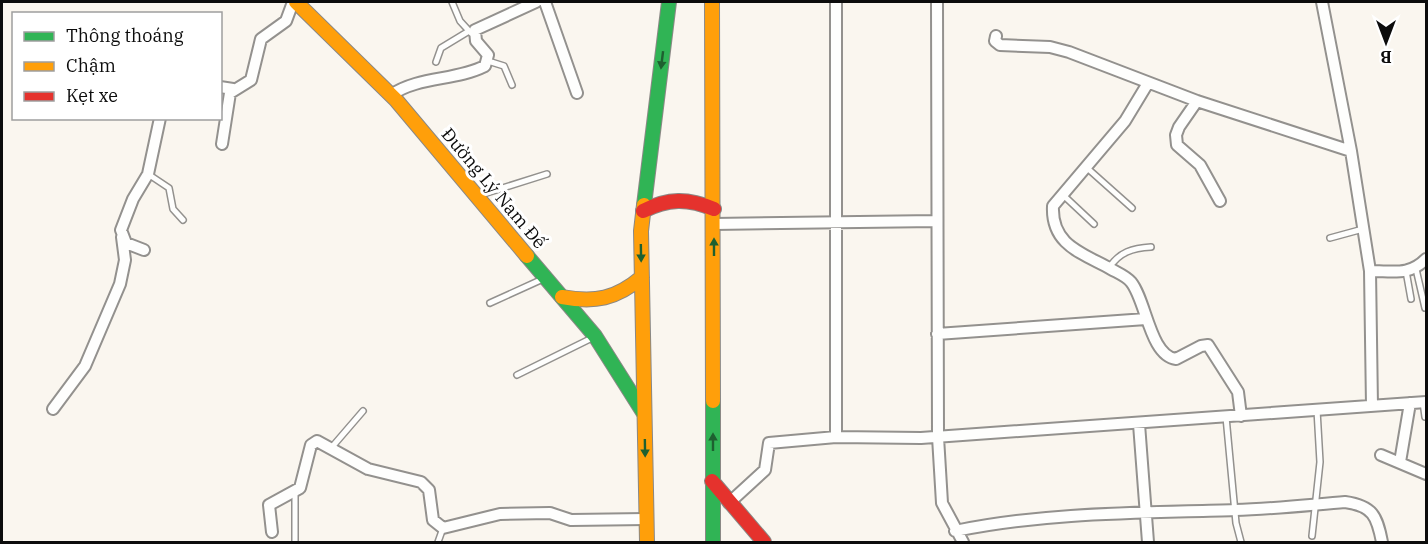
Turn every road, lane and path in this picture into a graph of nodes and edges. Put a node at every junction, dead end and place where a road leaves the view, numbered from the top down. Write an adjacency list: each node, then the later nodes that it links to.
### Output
1 (294, 2): 17 (street); 19 (street, Đường Lý Nam Đế)
2 (452, 2): 10 (lane)
3 (536, 2): 10 (street)
4 (545, 2): 18 (street)
5 (669, 2): 32 (street, one-way to 32)
6 (712, 2): 31 (street)
7 (836, 2): 34 (street)
8 (936, 2): 35 (street)
9 (1322, 2): 23 (street)
10 (472, 33): 12 (street); 13 (lane)
11 (996, 36): 14 (street)
12 (488, 61): 15 (lane); 19 (street)
13 (436, 62)
14 (1148, 83): 20 (street); 24 (street)
15 (512, 86)
16 (222, 87): 17 (street)
17 (233, 89): 22 (street)
18 (577, 93)
19 (391, 95): 28 (street, Đường Lý Nam Đế)
20 (1197, 101): 23 (street); 29 (street)
21 (160, 120): 25 (street)
22 (222, 144)
23 (1351, 151): 38 (street)
24 (1086, 167): 27 (street); 30 (lane)
25 (148, 174): 33 (lane); 39 (street)
26 (547, 174): 28 (lane)
27 (1061, 194): 37 (lane); 44 (street)
28 (477, 196): 48 (street, Đường Lý Nam Đế)
29 (1220, 201)
30 (1131, 208)
31 (714, 209): 32 (street); 36 (street)
32 (643, 211): 47 (street, one-way to 47)
33 (183, 220)
34 (837, 221): 35 (street); 36 (street); 68 (street)
35 (936, 221): 54 (street)
36 (714, 224): 74 (street, one-way to 36)
37 (1094, 224)
38 (1363, 229): 40 (lane); 46 (street)
39 (122, 237): 42 (street); 60 (street)
40 (1330, 238)
41 (1151, 247): 44 (lane)
42 (144, 250)
43 (1426, 259): 45 (street)
44 (1109, 268): 53 (street)
45 (1411, 270): 46 (street); 50 (lane); 52 (lane)
46 (1370, 271): 59 (street)
47 (642, 277): 49 (street); 63 (street)
48 (546, 278): 49 (street, Đường Lý Nam Đế); 51 (lane)
49 (562, 297): 55 (street, Đường Lý Nam Đế)
50 (1411, 299)
51 (490, 303)
52 (1425, 308)
53 (1146, 319): 54 (street); 64 (street)
54 (937, 334): 69 (street)
55 (595, 336): 56 (lane); 63 (street, Đường Lý Nam Đế)
56 (517, 375)
57 (1425, 402): 58 (street); 66 (lane)
58 (1410, 403): 59 (street); 72 (street)
59 (1372, 406): 61 (street)
60 (53, 409)
61 (1317, 410): 64 (street); 77 (lane)
62 (363, 411): 70 (lane)
63 (645, 414): 80 (street, one-way to 80)
64 (1241, 416): 65 (street)
65 (1226, 417): 67 (street); 79 (lane)
66 (1425, 417)
67 (1139, 424): 69 (street); 78 (street)
68 (836, 437): 69 (street); 76 (street)
69 (939, 437): 82 (street)
70 (332, 447): 75 (street); 81 (street)
71 (1381, 455): 72 (street)
72 (1400, 462): 73 (street)
73 (1426, 474)
74 (712, 481): 76 (street); 88 (street)
75 (296, 492): 83 (street); 86 (lane)
76 (729, 503): 89 (street)
77 (1315, 504): 79 (street); 84 (lane); 93 (street)
78 (1144, 510): 79 (street); 82 (street); 91 (street)
79 (1235, 510): 92 (lane)
80 (646, 519): 81 (street); 85 (street)
81 (443, 528): 87 (lane)
82 (955, 531): 90 (street)
83 (272, 532)
84 (1312, 536)
85 (645, 541)
86 (295, 543)
87 (438, 543)
88 (713, 543)
89 (764, 543)
90 (963, 543)
91 (1148, 543)
92 (1241, 543)
93 (1382, 543)

